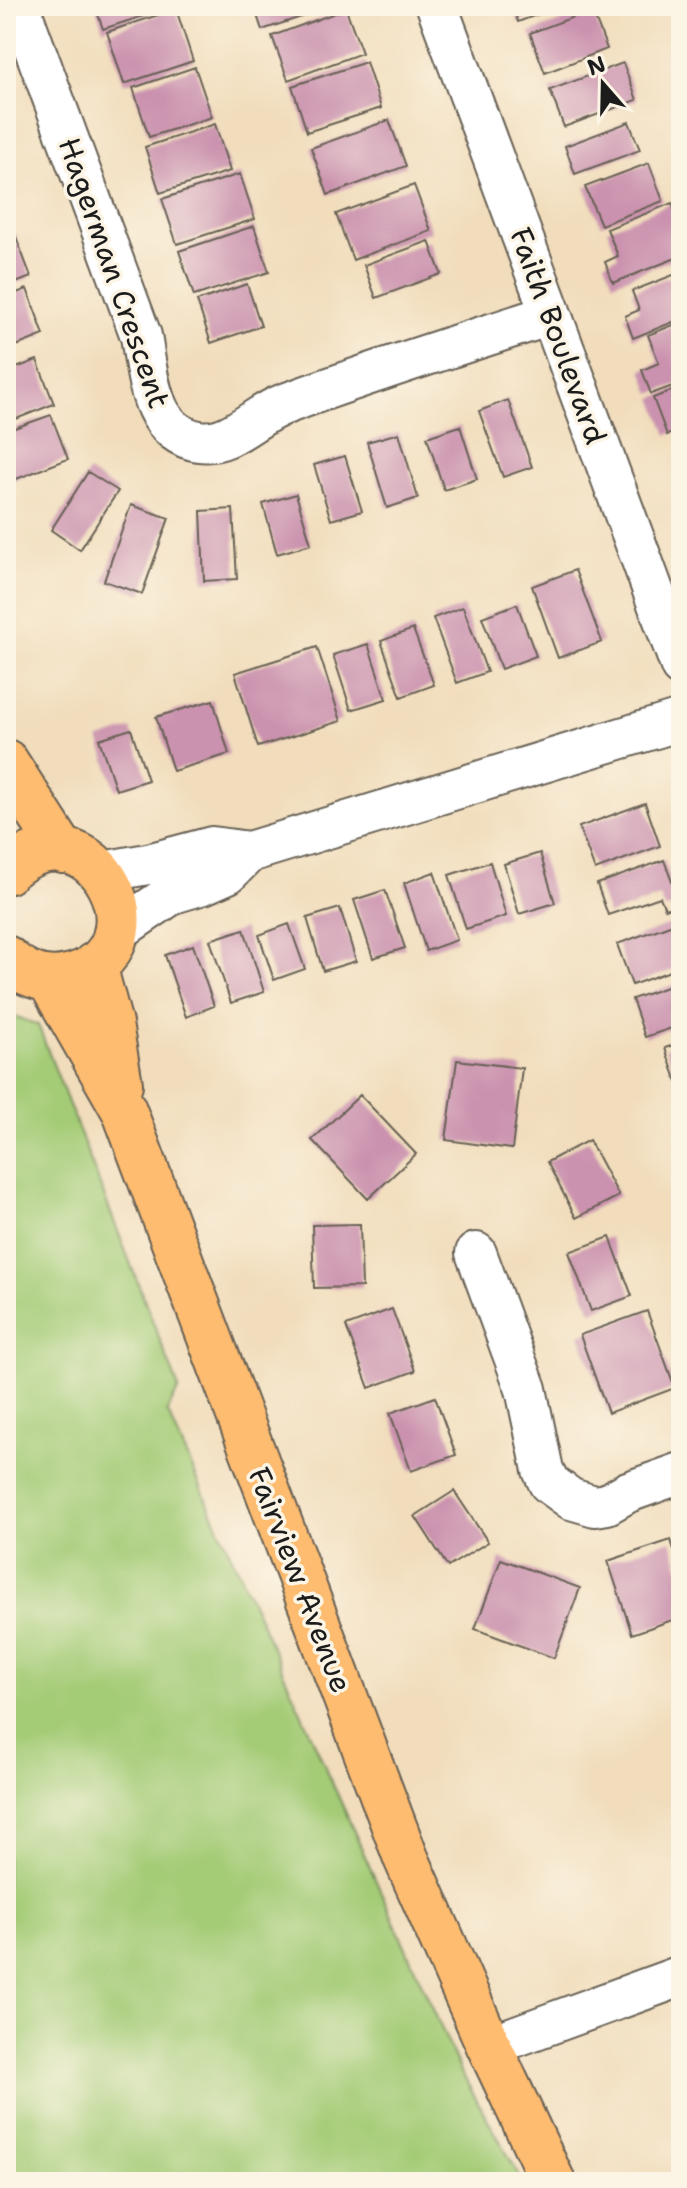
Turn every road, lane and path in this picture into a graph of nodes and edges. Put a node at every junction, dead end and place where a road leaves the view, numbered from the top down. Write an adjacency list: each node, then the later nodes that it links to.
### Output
1 (19, 6): 3 (street, Hagerman Crescent)
2 (437, 6): 3 (street, Faith Boulevard)
3 (550, 315): 4 (street, Faith Boulevard)
4 (681, 666)
5 (681, 720): 9 (street)
6 (6, 762): 8 (main road)
7 (6, 795): 10 (main road)
8 (63, 851): 10 (main road); 11 (main road)
9 (249, 852): 11 (street); 12 (street)
10 (12, 867)
11 (102, 872): 12 (main road)
12 (105, 949): 14 (main road); 15 (main road)
13 (6, 958): 14 (main road)
14 (49, 979): 15 (main road, Fairview Avenue)
15 (124, 1110): 19 (main road, Fairview Avenue)
16 (476, 1253): 17 (street)
17 (681, 1473)
18 (681, 1976): 19 (street)
19 (489, 2046): 20 (main road, Fairview Avenue)
20 (553, 2182)

